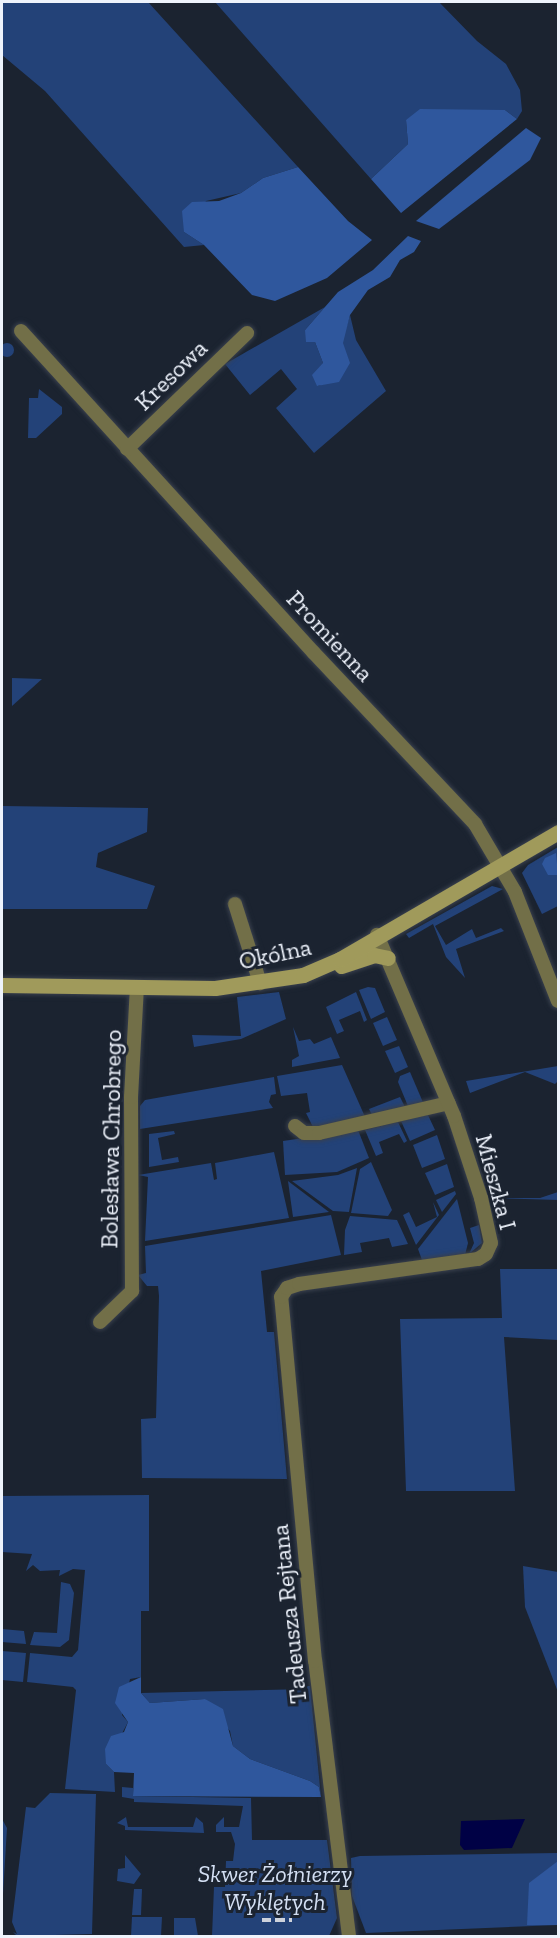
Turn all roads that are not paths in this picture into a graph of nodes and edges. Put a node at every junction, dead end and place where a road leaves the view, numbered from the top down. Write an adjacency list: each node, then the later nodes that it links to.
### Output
1 (21, 331): 3 (street, Promienna)
2 (247, 333): 3 (street, Kresowa)
3 (127, 449): 5 (street, Promienna)
4 (558, 832): 5 (street, Okólna)
5 (500, 865): 7 (street, Okólna); 13 (street, Promienna)
6 (235, 904): 10 (street)
7 (377, 935): 8 (street, Mieszka I); 9 (street, Okólna)
8 (388, 957): 9 (street); 14 (street, Mieszka I)
9 (323, 968): 10 (street, Okólna)
10 (260, 983): 12 (street, Okólna)
11 (2, 985): 12 (street, Okólna)
12 (137, 987): 17 (street, Bolesława Chrobrego)
13 (558, 1001)
14 (449, 1103): 15 (street); 16 (street, Mieszka I)
15 (295, 1126)
16 (287, 1288): 18 (street, Tadeusza Rejtana)
17 (100, 1322)
18 (349, 1936)

